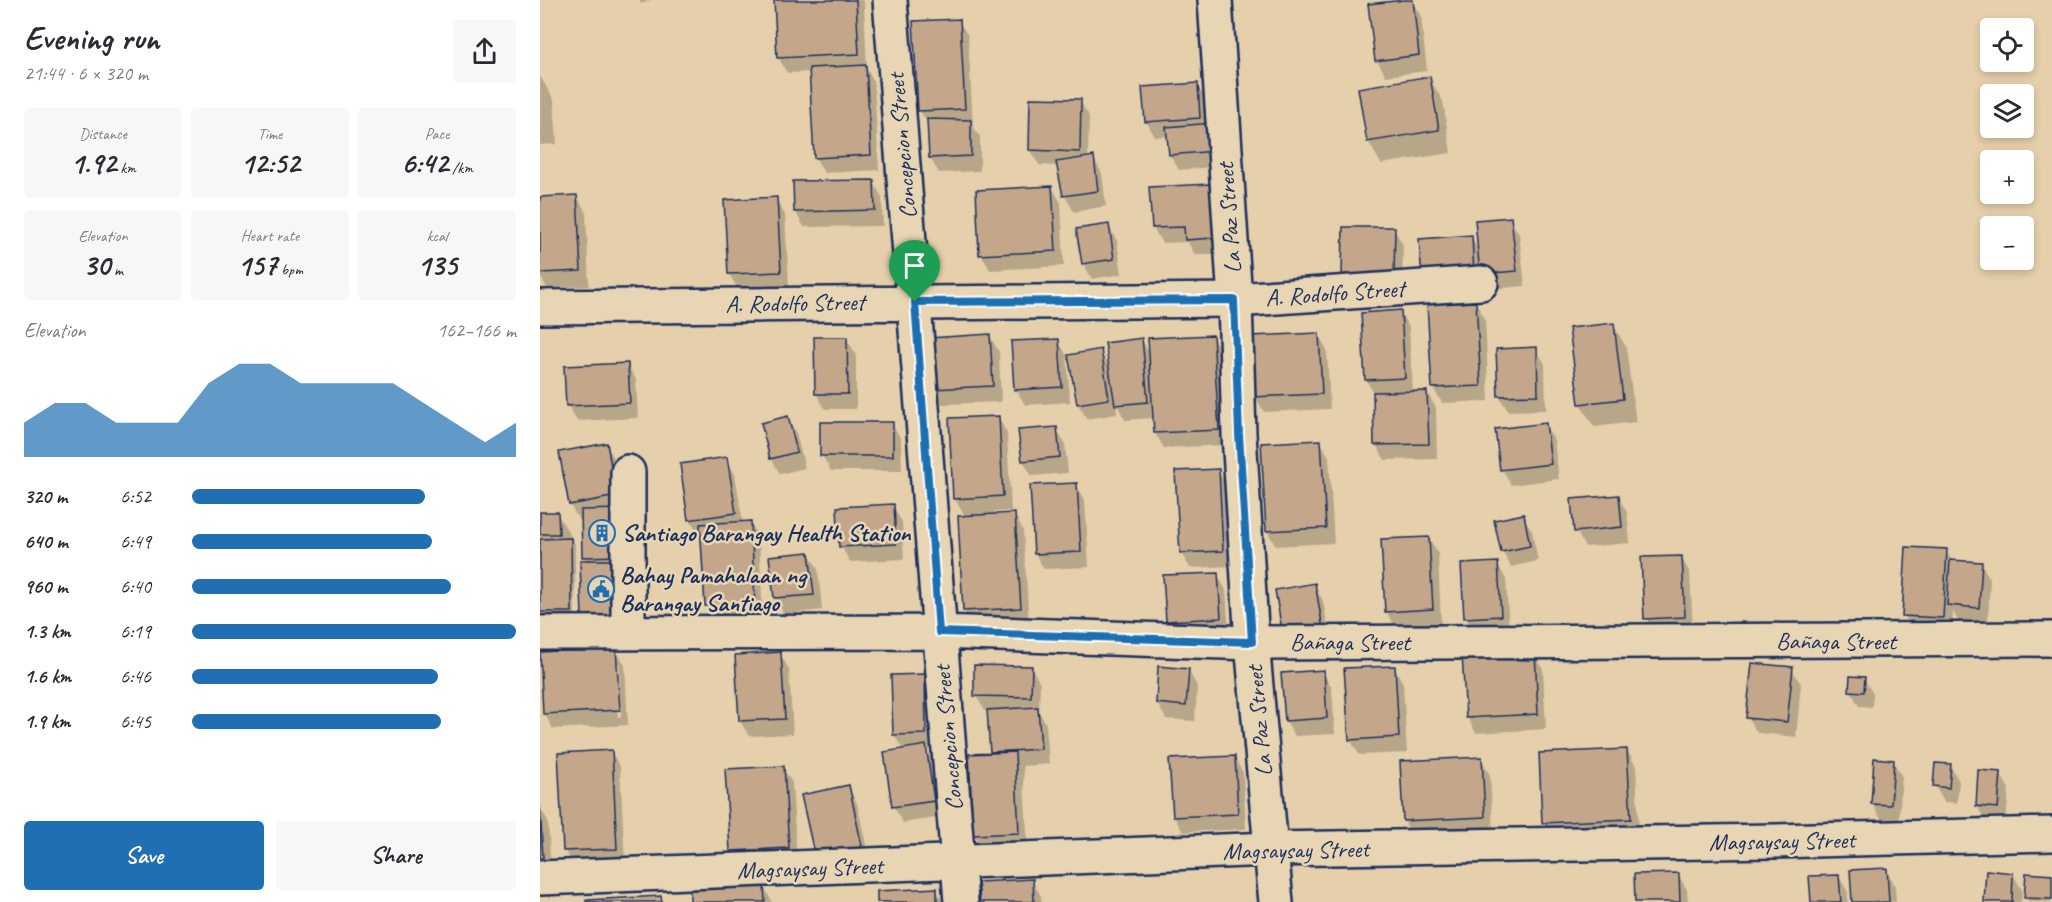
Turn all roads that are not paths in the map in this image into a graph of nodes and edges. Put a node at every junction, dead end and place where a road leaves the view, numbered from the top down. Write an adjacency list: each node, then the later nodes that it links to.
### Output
1 (890, 0): 5 (street, Concepcion Street)
2 (1215, 0): 4 (street, La Paz Street)
3 (1481, 283): 4 (street, A. Rodolfo Street)
4 (1234, 300): 5 (street, A. Rodolfo Street); 12 (street, La Paz Street)
5 (915, 302): 6 (street, A. Rodolfo Street); 8 (street, Concepcion Street)
6 (540, 307)
7 (628, 472): 10 (street)
8 (939, 632): 10 (street, Bañaga Street); 12 (street, Bañaga Street); 15 (street, Concepcion Street)
9 (540, 633): 10 (street, Bañaga Street)
10 (628, 633)
11 (2052, 639): 12 (street, Bañaga Street)
12 (1252, 642): 14 (street, La Paz Street)
13 (2052, 834): 14 (street, Magsaysay Street)
14 (1271, 849): 15 (street, Magsaysay Street); 18 (street, La Paz Street)
15 (958, 862): 16 (street, Magsaysay Street); 17 (street, Concepcion Street)
16 (540, 878)
17 (961, 902)
18 (1276, 902)

